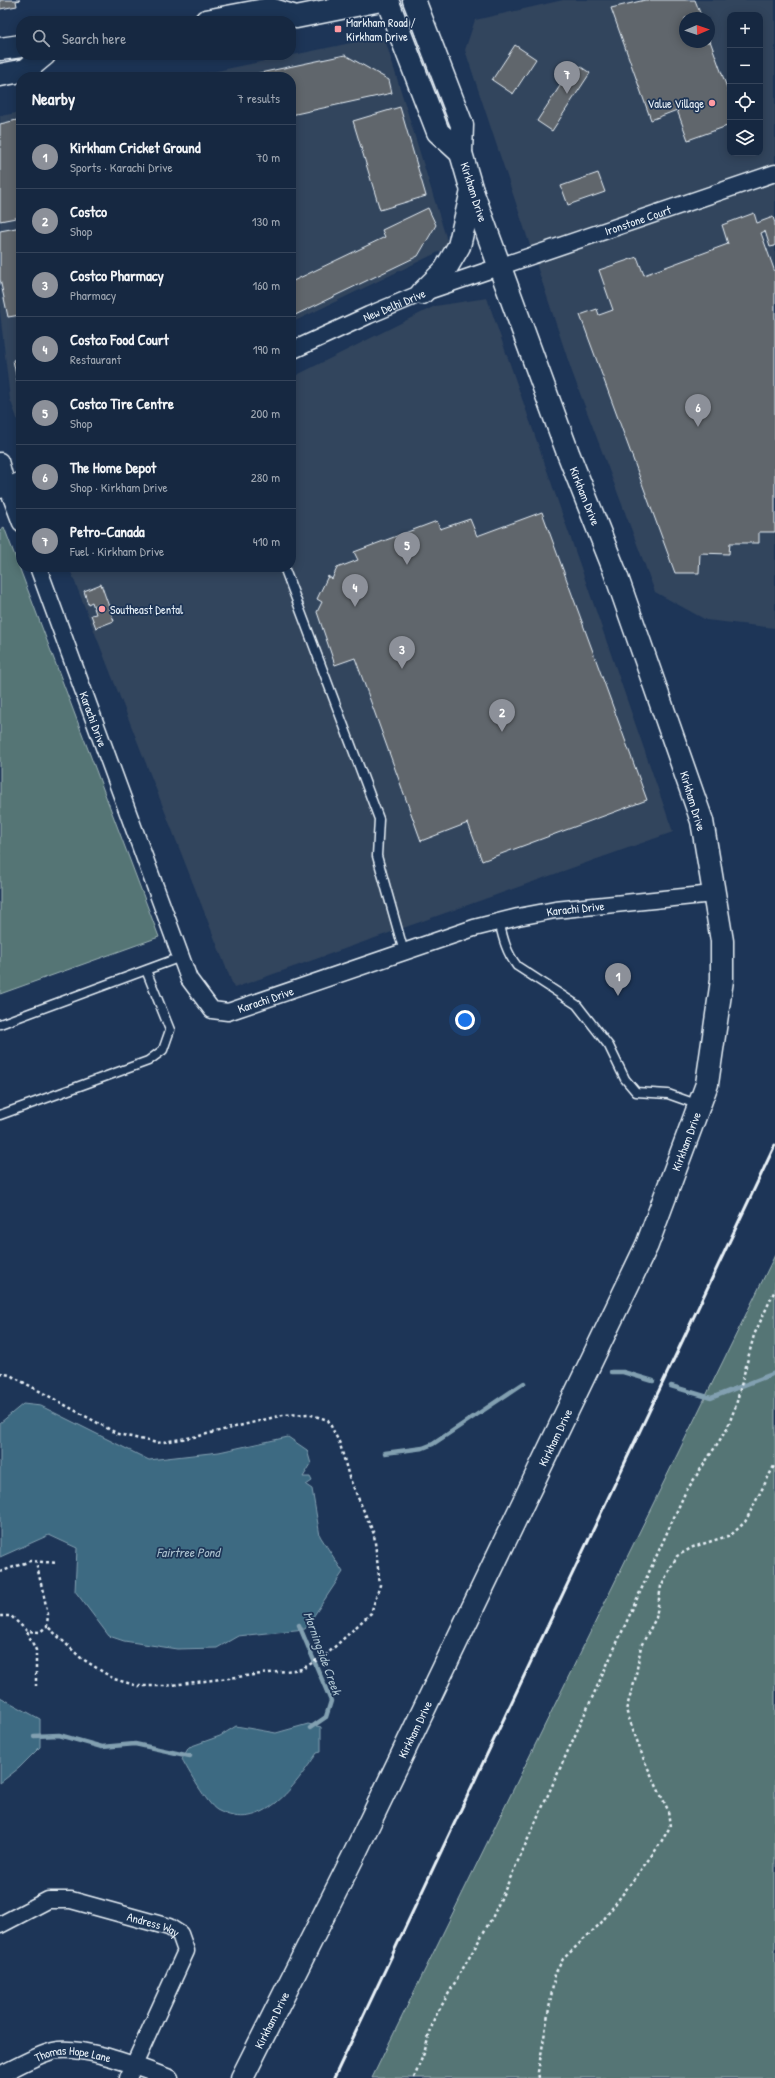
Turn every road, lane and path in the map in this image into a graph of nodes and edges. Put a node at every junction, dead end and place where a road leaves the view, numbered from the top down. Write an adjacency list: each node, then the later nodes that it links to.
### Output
1 (381, 0): 7 (street)
2 (386, 0): 12 (street, Kirkham Drive)
3 (414, 0): 12 (street, Kirkham Drive)
4 (274, 4): 5 (street); 6 (street)
5 (226, 16)
6 (294, 16)
7 (296, 17)
8 (16, 47): 9 (street)
9 (0, 49)
10 (38, 60): 11 (street)
11 (0, 75)
12 (461, 152): 14 (street, Kirkham Drive)
13 (775, 173): 15 (street, Ironstone Court)
14 (472, 191): 15 (street, Kirkham Drive); 16 (street)
15 (500, 267): 16 (street, New Delhi Drive); 23 (street, Kirkham Drive)
16 (422, 293): 17 (street, New Delhi Drive)
17 (296, 349)
18 (0, 461): 19 (street)
19 (9, 485): 20 (street)
20 (16, 507)
21 (40, 572): 26 (street, Karachi Drive)
22 (286, 572): 25 (lane)
23 (713, 894): 24 (street, Karachi Drive); 29 (street, Kirkham Drive)
24 (499, 921): 25 (street, Karachi Drive); 29 (lane)
25 (404, 952): 26 (street, Karachi Drive)
26 (181, 957): 27 (lane)
27 (146, 970): 28 (lane); 30 (lane)
28 (0, 1024)
29 (699, 1105): 45 (street, Kirkham Drive)
30 (0, 1115)
31 (775, 1290): 46 (path)
32 (0, 1373): 38 (path)
33 (775, 1464): 47 (path)
34 (36, 1562): 35 (path); 36 (path); 38 (path)
35 (58, 1563)
36 (0, 1572)
37 (0, 1616): 39 (path)
38 (47, 1626): 39 (path)
39 (26, 1631): 40 (path)
40 (36, 1686)
41 (0, 1925): 42 (street, Andress Way)
42 (131, 2072): 43 (street, Thomas Hope Lane); 44 (street, Thomas Hope Lane)
43 (0, 2075)
44 (170, 2078)
45 (242, 2078)
46 (414, 2078)
47 (539, 2078)

